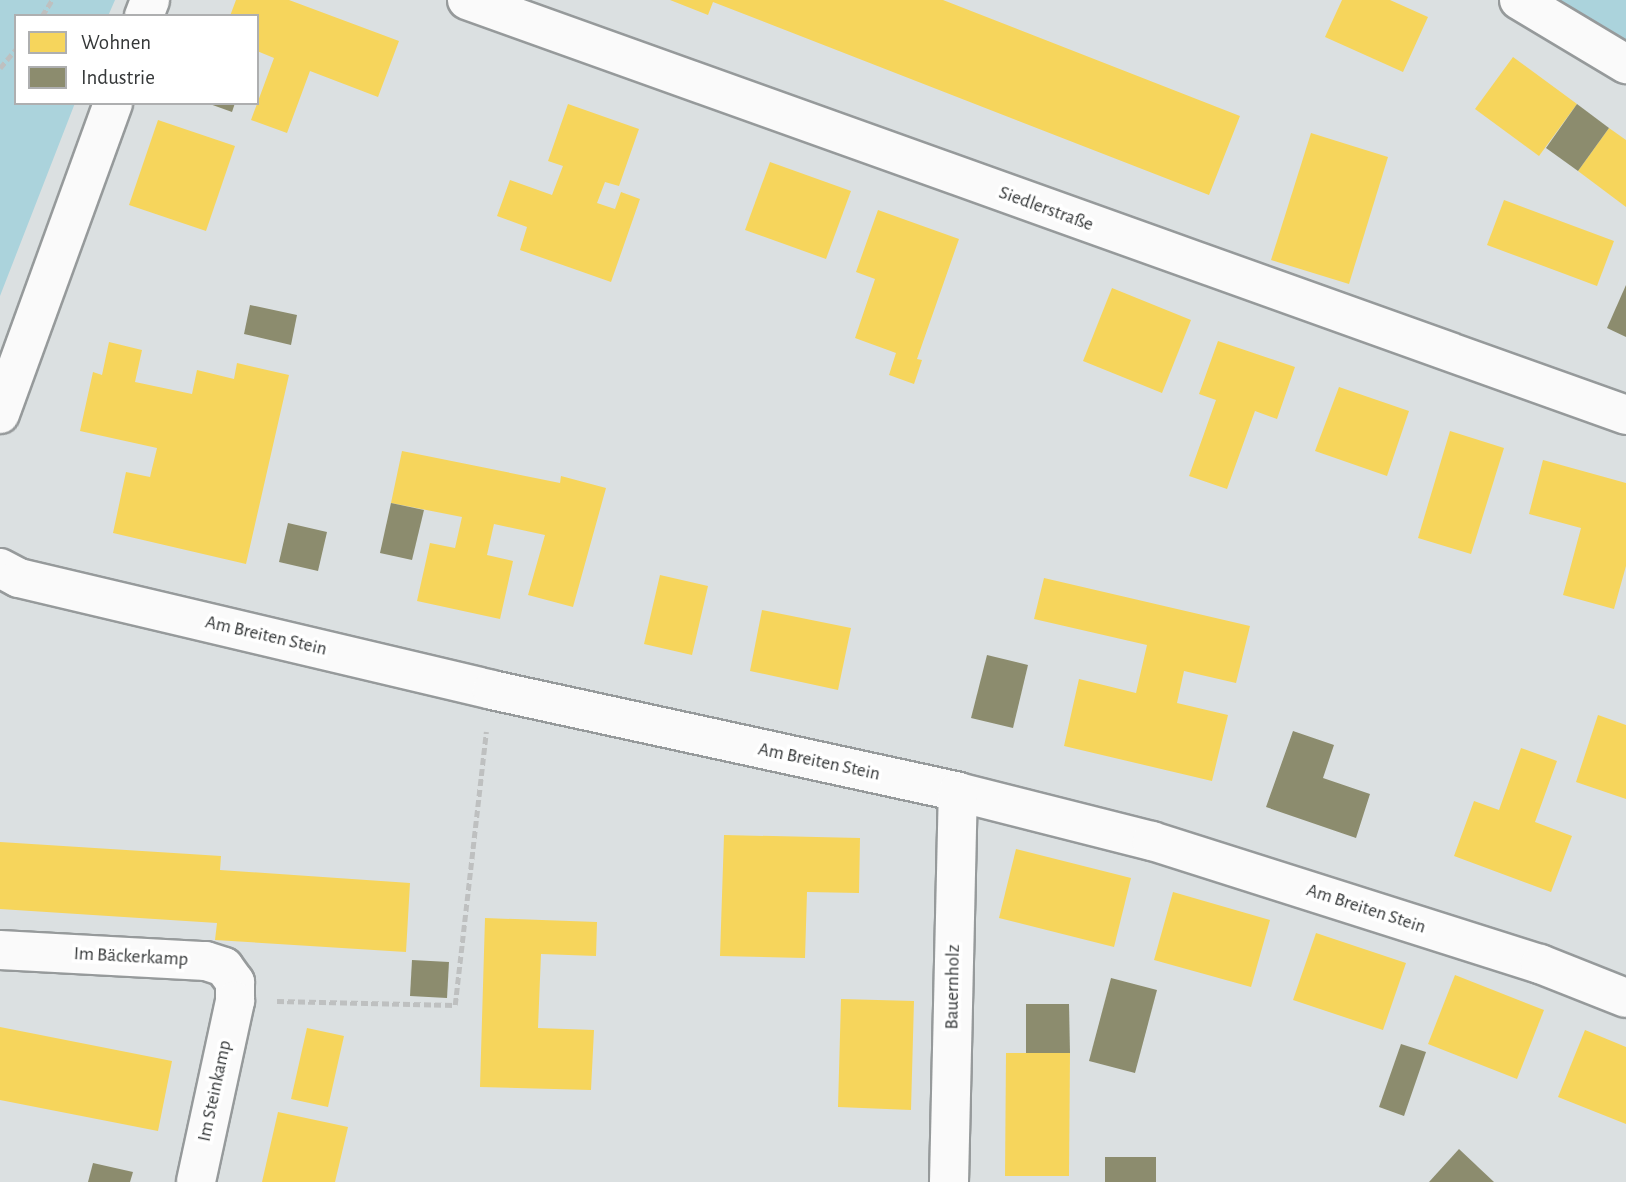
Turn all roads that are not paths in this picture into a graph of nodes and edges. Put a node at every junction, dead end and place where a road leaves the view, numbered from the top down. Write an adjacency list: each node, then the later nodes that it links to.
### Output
1 (467, 0): 3 (street, Siedlerstraße)
2 (1518, 0): 4 (street)
3 (567, 15): 7 (street, Siedlerstraße)
4 (1626, 64)
5 (112, 105): 6 (street)
6 (0, 414)
7 (1626, 415)
8 (0, 568): 9 (street, Am Breiten Stein)
9 (958, 792): 11 (street, Am Breiten Stein); 14 (street, Bauernholz)
10 (0, 950): 12 (street, Im Bäckerkamp)
11 (1626, 998)
12 (235, 1001): 13 (street, Im Steinkamp)
13 (196, 1182)
14 (949, 1182)

